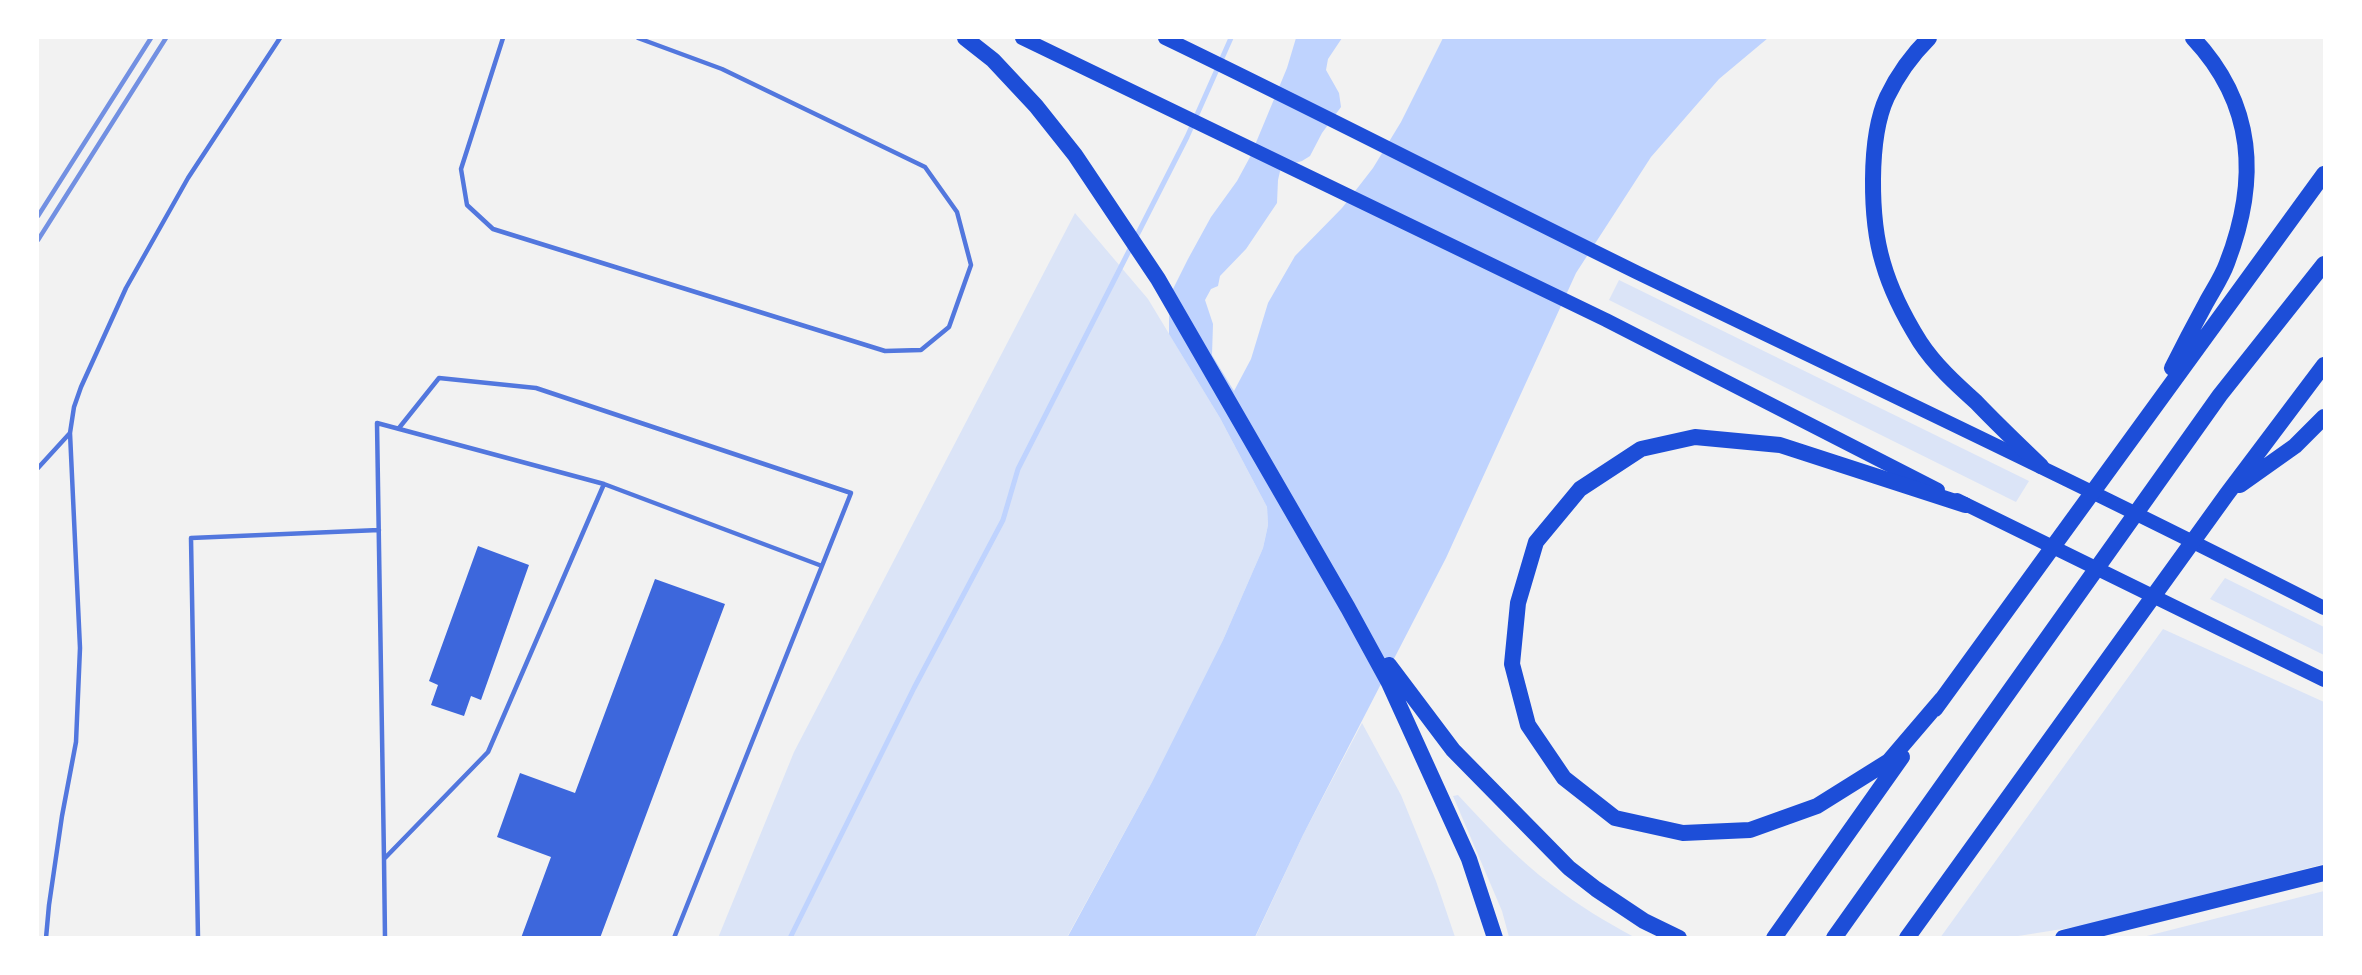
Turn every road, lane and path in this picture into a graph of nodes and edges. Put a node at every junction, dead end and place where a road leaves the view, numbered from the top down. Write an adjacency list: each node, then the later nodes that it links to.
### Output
1 (280, 38): 15 (lane)
2 (503, 38): 3 (lane)
3 (638, 38)
4 (965, 38): 23 (highway)
5 (1022, 38): 20 (main road)
6 (1166, 38): 16 (main road)
7 (1929, 38): 16 (highway)
8 (2193, 38): 12 (highway)
9 (2325, 174): 12 (highway)
10 (2325, 264): 36 (highway)
11 (2325, 365): 19 (highway)
12 (2153, 407): 26 (highway)
13 (2325, 417): 19 (highway)
14 (399, 428): 18 (lane); 21 (lane); 22 (lane)
15 (70, 433): 17 (lane); 29 (lane)
16 (2041, 466): 24 (main road)
17 (38, 468)
18 (604, 484): 22 (lane); 27 (lane)
19 (2227, 494): 37 (highway)
20 (1965, 505): 25 (main road); 26 (highway)
21 (379, 530): 27 (lane); 30 (lane)
22 (822, 566): 32 (lane)
23 (1348, 608): 33 (highway); 34 (highway)
24 (2325, 608)
25 (2325, 680)
26 (1942, 699): 35 (highway)
27 (384, 859): 31 (lane)
28 (2325, 873): 38 (highway)
29 (46, 938)
30 (198, 938)
31 (385, 938)
32 (674, 938)
33 (1496, 938)
34 (1679, 938)
35 (1774, 938)
36 (1834, 938)
37 (1907, 938)
38 (2063, 938)

